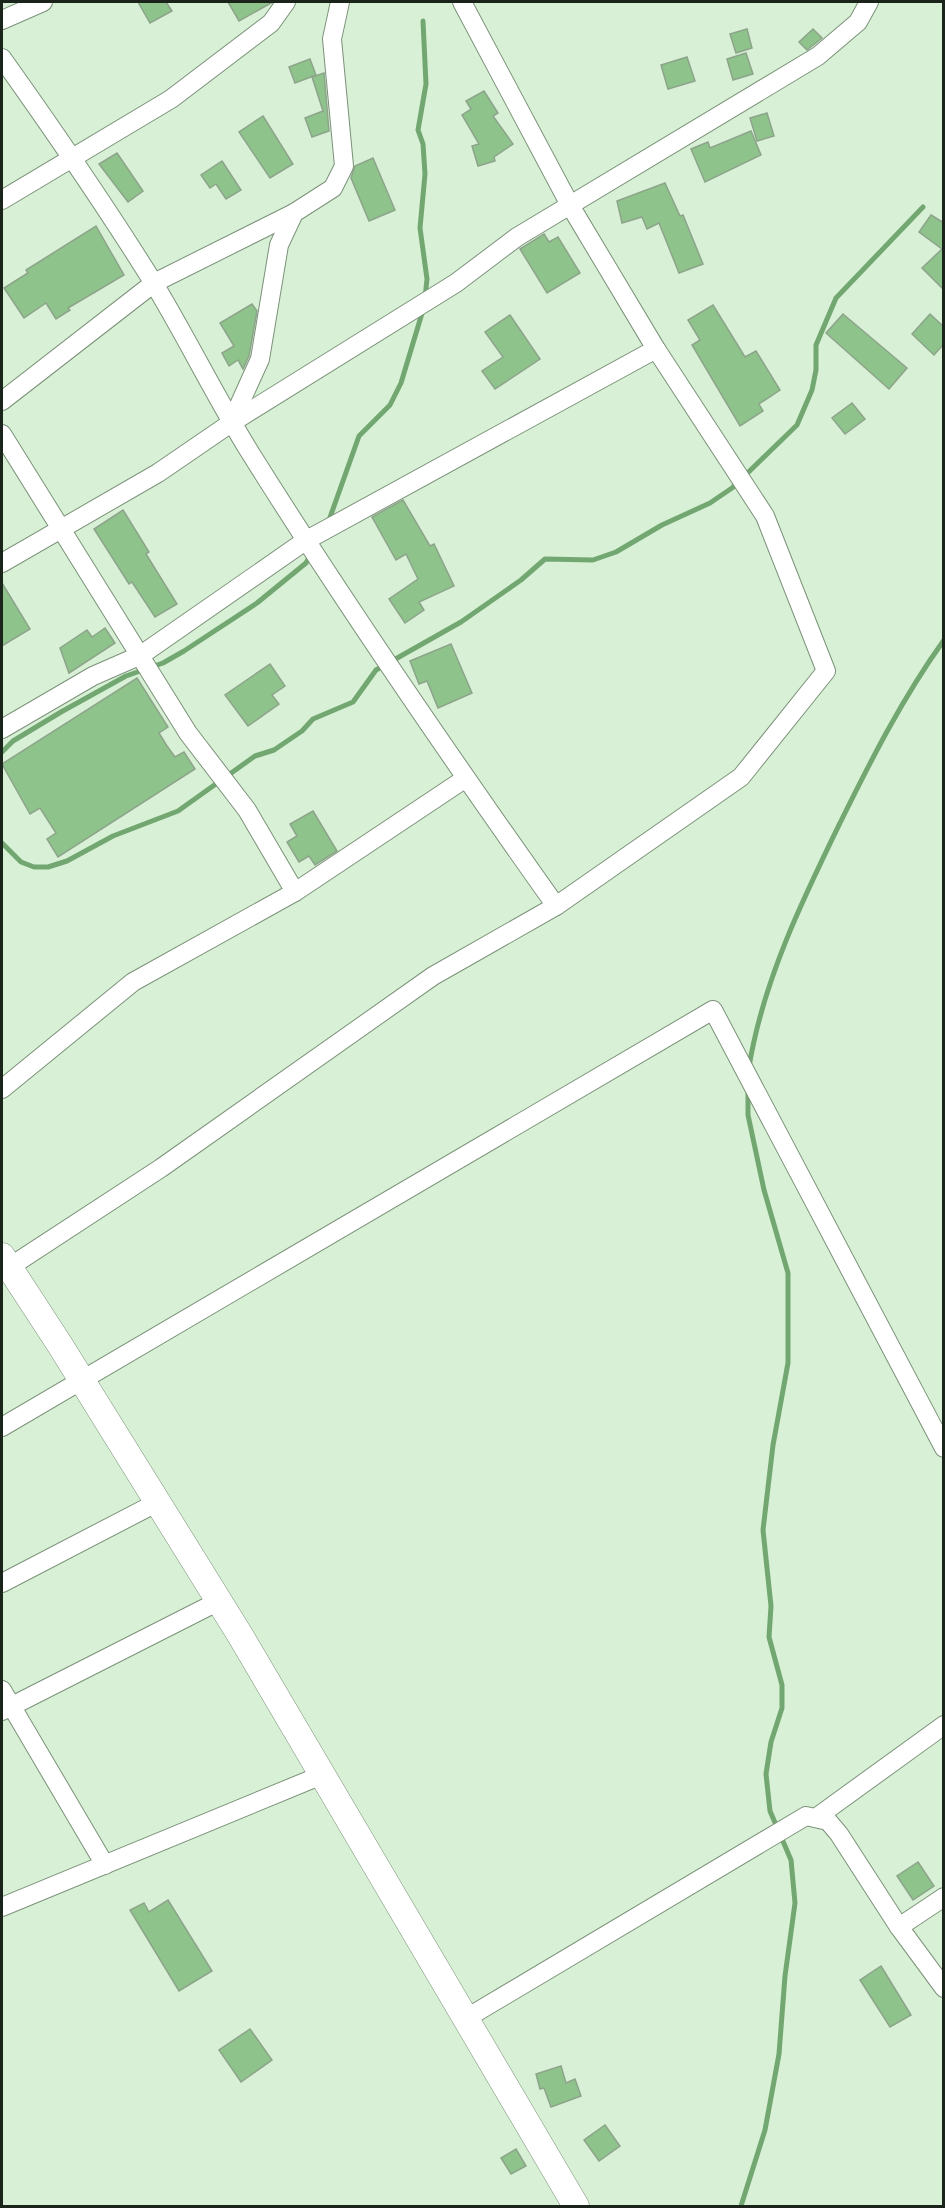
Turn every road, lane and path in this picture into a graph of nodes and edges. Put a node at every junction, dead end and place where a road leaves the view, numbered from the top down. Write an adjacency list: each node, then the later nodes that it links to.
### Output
1 (43, 2): 6 (street)
2 (286, 2): 8 (street)
3 (340, 2): 11 (street)
4 (462, 2): 10 (street)
5 (869, 2): 10 (street)
6 (2, 20)
7 (2, 58): 8 (street)
8 (72, 156): 9 (street); 12 (street)
9 (2, 200)
10 (571, 207): 13 (street); 15 (street)
11 (294, 213): 12 (street); 15 (street)
12 (154, 283): 14 (street); 15 (street)
13 (656, 349): 18 (street); 24 (street)
14 (2, 401)
15 (231, 423): 17 (street); 18 (street)
16 (2, 434): 17 (street)
17 (59, 528): 19 (street); 20 (street)
18 (305, 541): 20 (street); 22 (street)
19 (2, 563)
20 (141, 655): 21 (street); 23 (street)
21 (2, 729)
22 (466, 778): 23 (street); 24 (street)
23 (295, 892): 25 (street)
24 (556, 906): 26 (street)
25 (2, 1089)
26 (4, 1265): 27 (street)
27 (82, 1380): 28 (street); 29 (street); 30 (street)
28 (2, 1427)
29 (944, 1448)
30 (158, 1503): 31 (street); 32 (street)
31 (2, 1583)
32 (219, 1601): 34 (street); 36 (street)
33 (2, 1690): 34 (street)
34 (6, 1709): 38 (street)
35 (944, 1725): 37 (street)
36 (322, 1775): 38 (street); 43 (street)
37 (817, 1817): 41 (street); 43 (street)
38 (105, 1865): 40 (street)
39 (944, 1897): 41 (street)
40 (2, 1908)
41 (899, 1927): 42 (street)
42 (944, 1988)
43 (465, 2019): 44 (street)
44 (576, 2206)

